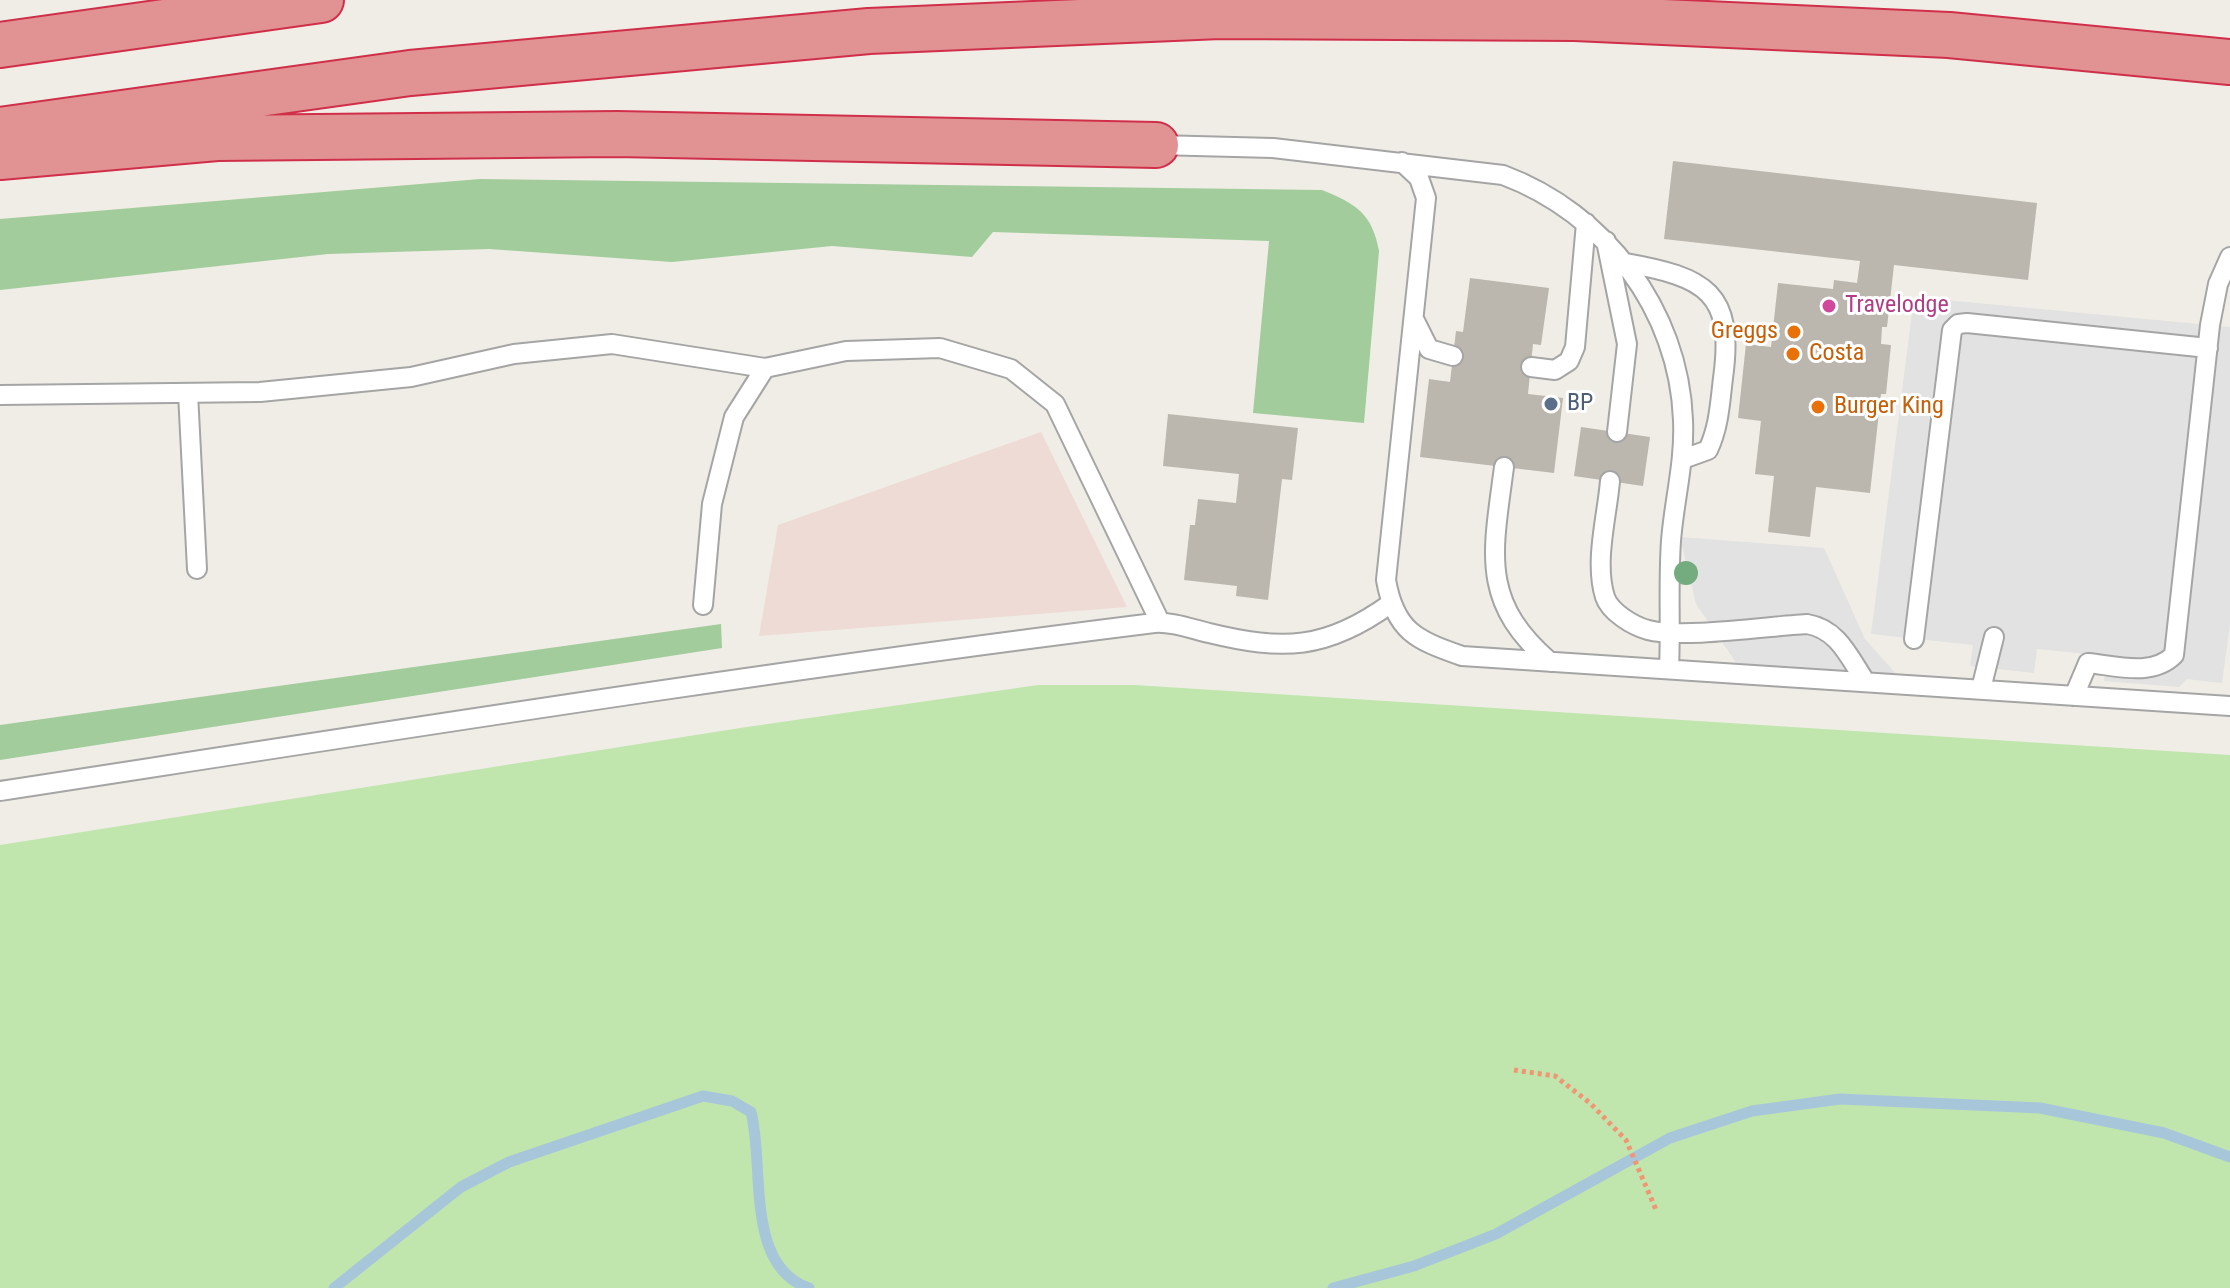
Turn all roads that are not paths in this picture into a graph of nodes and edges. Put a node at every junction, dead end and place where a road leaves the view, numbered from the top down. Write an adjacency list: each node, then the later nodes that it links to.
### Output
1 (321, 0): 2 (highway)
2 (0, 45)
3 (2230, 62): 4 (highway)
4 (0, 130)
5 (1156, 145): 6 (highway); 7 (lane)
6 (0, 157)
7 (1402, 162): 8 (lane); 12 (lane)
8 (1586, 223): 9 (lane); 15 (lane)
9 (1606, 240): 11 (lane); 19 (lane)
10 (2230, 257): 13 (lane)
11 (1626, 263): 20 (lane); 20 (lane)
12 (1413, 316): 14 (lane); 24 (lane)
13 (2208, 348): 29 (lane); 34 (lane)
14 (1453, 356)
15 (1531, 367)
16 (765, 368): 17 (lane); 25 (lane); 26 (lane)
17 (188, 393): 18 (lane); 23 (lane)
18 (0, 395)
19 (1617, 432)
20 (1683, 459): 27 (lane)
21 (1504, 467): 30 (lane)
22 (1610, 481): 27 (lane)
23 (197, 569)
24 (1390, 604): 26 (lane); 30 (lane)
25 (703, 605)
26 (1160, 622): 36 (lane)
27 (1670, 632): 31 (lane); 32 (lane)
28 (1994, 637): 33 (lane)
29 (1914, 639)
30 (1550, 662): 31 (lane)
31 (1669, 669): 32 (lane)
32 (1865, 681): 33 (lane)
33 (1981, 689): 34 (lane)
34 (2074, 696): 35 (lane)
35 (2230, 706)
36 (0, 791)

